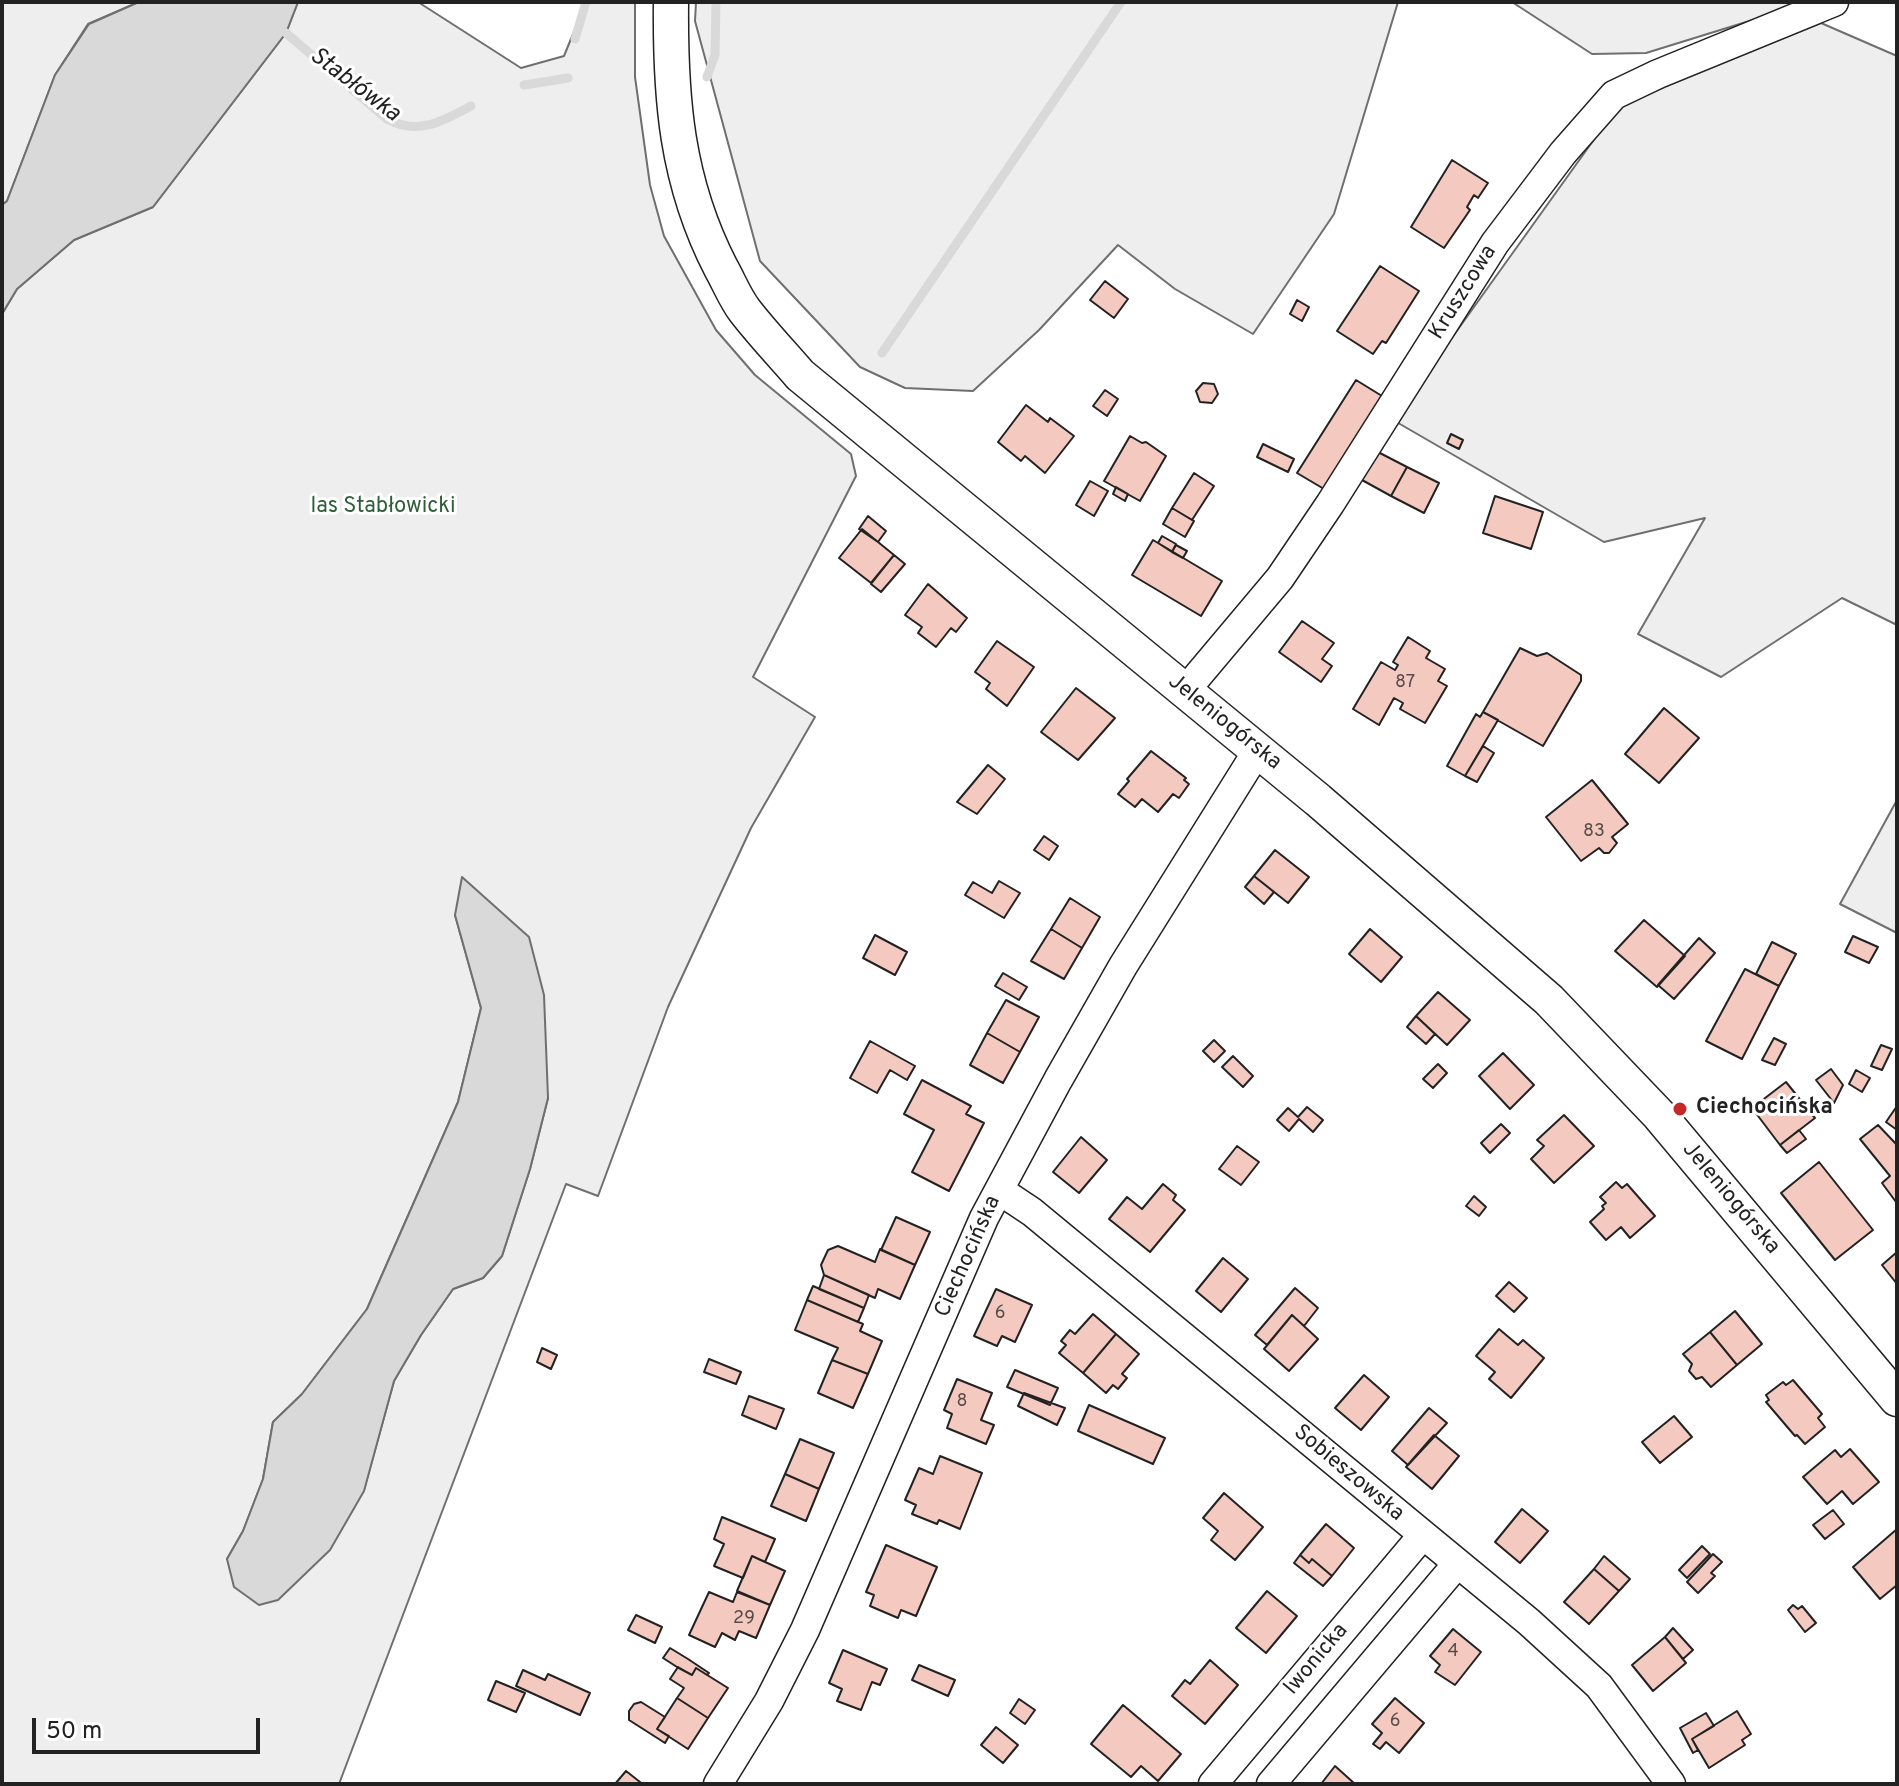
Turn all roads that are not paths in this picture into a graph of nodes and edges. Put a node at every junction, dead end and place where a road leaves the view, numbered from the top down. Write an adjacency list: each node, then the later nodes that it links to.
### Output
1 (671, 2): 3 (street, Jeleniogórska)
2 (1834, 2): 3 (street, Kruszcowa)
3 (1185, 691): 4 (street, Jeleniogórska)
4 (1258, 750): 5 (street, Ciechocińska); 6 (street, Jeleniogórska)
5 (999, 1190): 7 (street, Sobieszowska); 9 (street, Ciechocińska)
6 (1897, 1399)
7 (1422, 1536): 8 (street, Sobieszowska); 10 (street, Iwonicka)
8 (1457, 1564): 11 (street, Iwonicka); 12 (street, Sobieszowska)
9 (718, 1784)
10 (1213, 1784)
11 (1271, 1784)
12 (1671, 1784)

